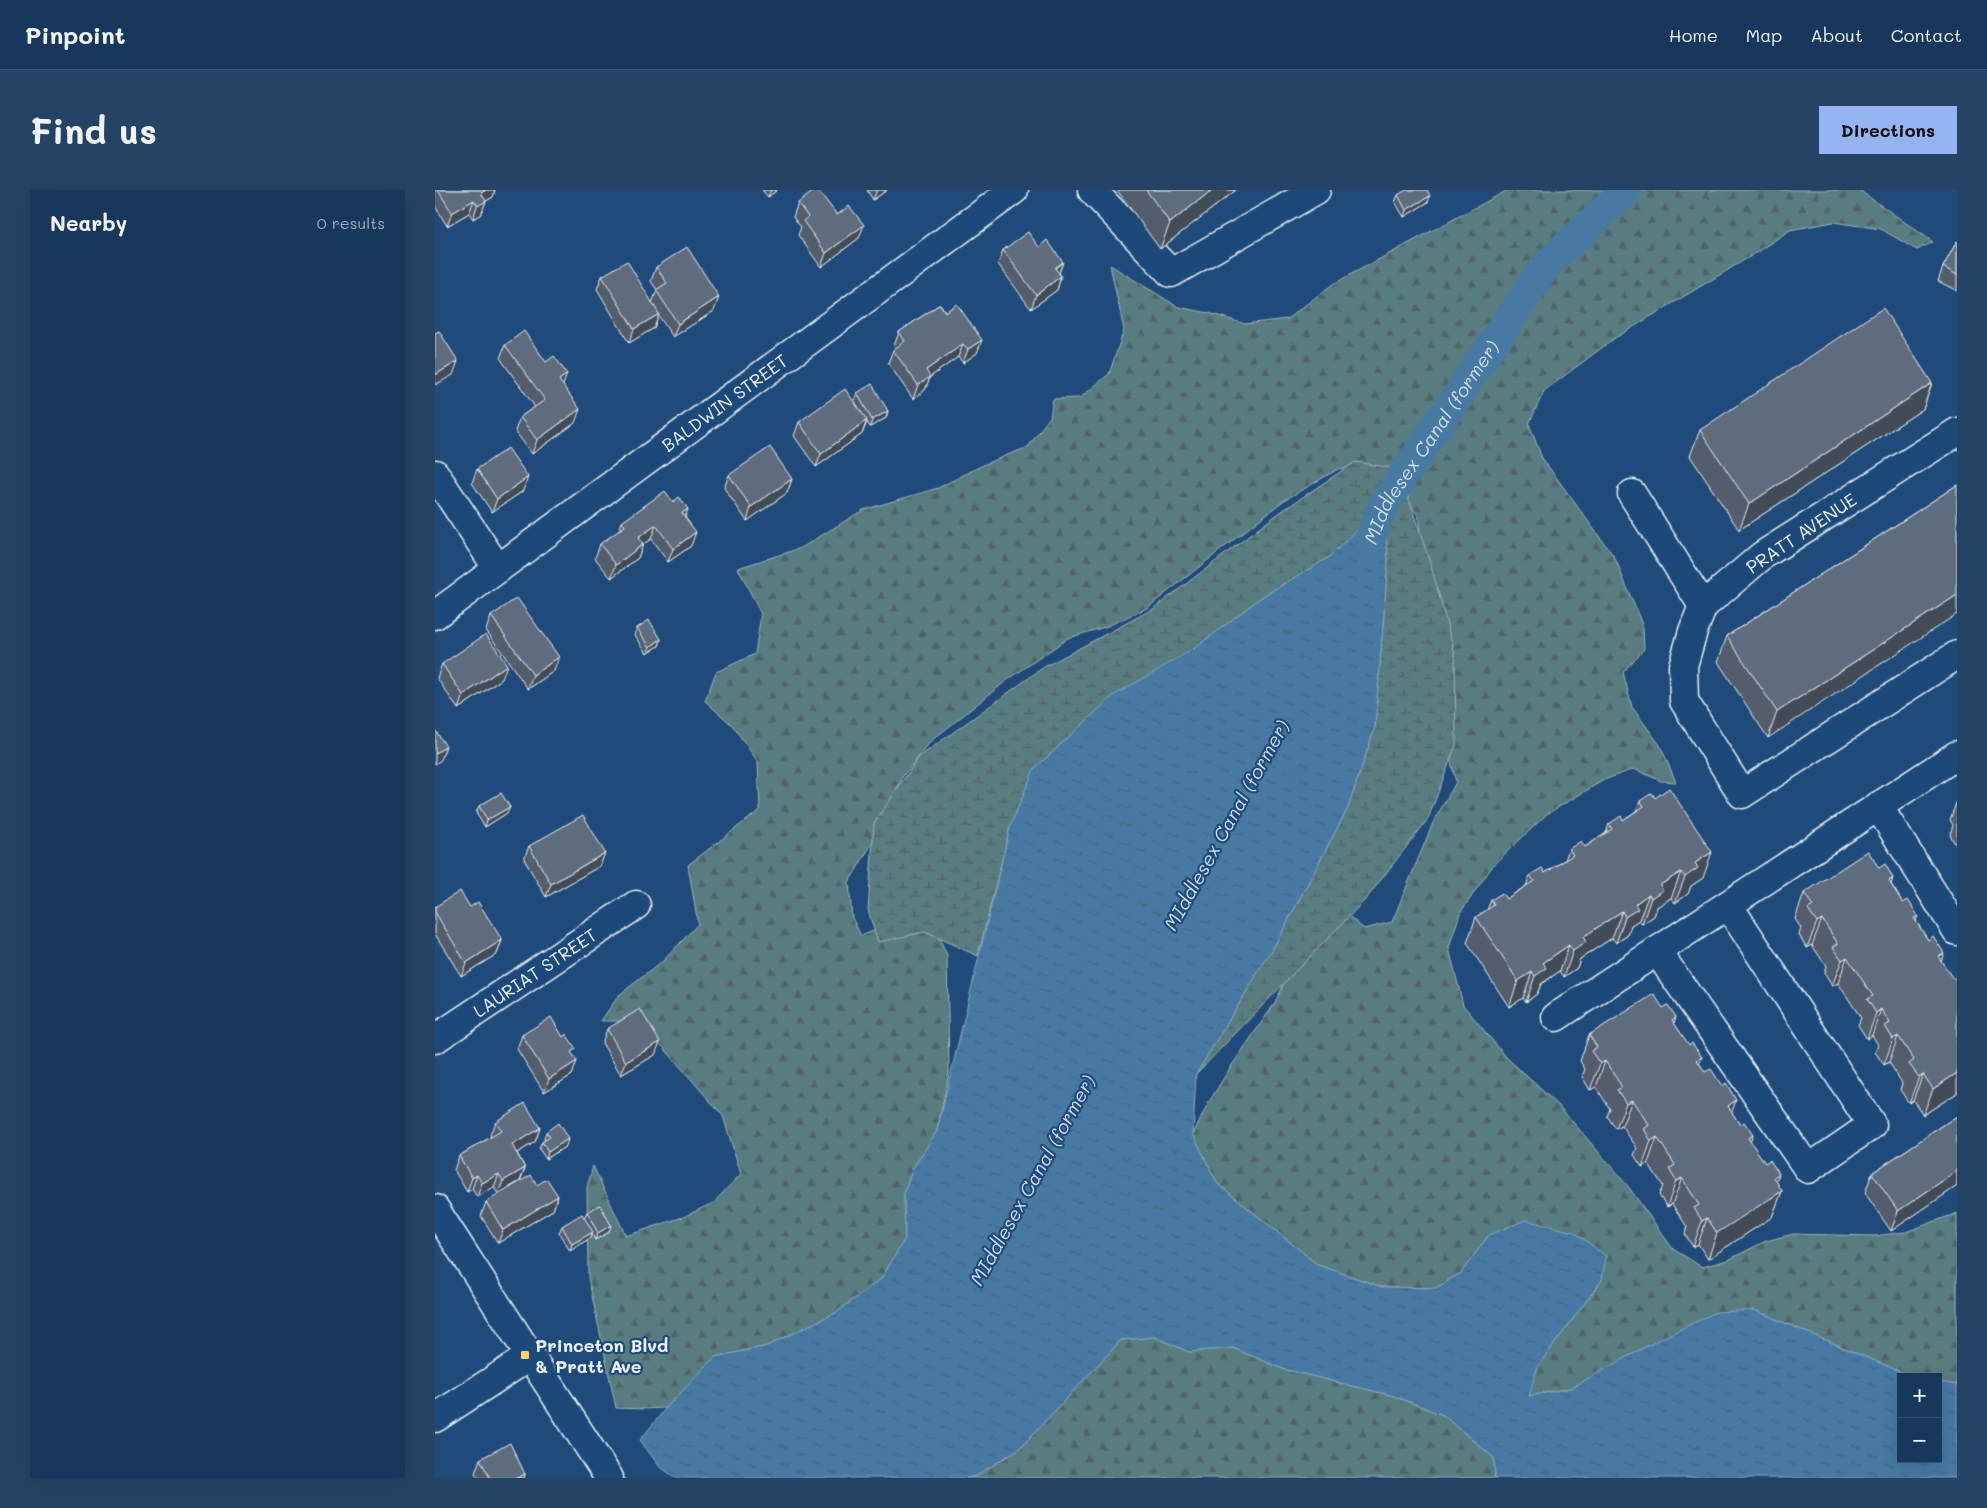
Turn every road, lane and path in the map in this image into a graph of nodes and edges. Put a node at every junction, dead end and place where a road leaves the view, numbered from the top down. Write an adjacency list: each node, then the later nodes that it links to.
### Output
1 (1013, 190): 7 (street, BALDWIN STREET)
2 (1092, 190): 3 (street)
3 (1316, 190)
4 (1957, 432): 8 (street, PRATT AVENUE)
5 (435, 474): 7 (street)
6 (1632, 494): 8 (street)
7 (498, 569): 9 (street, BALDWIN STREET)
8 (1703, 606): 10 (street, PRATT AVENUE)
9 (435, 615)
10 (1957, 655)
11 (1957, 755): 12 (street)
12 (1878, 806): 13 (street); 15 (street)
13 (1727, 905): 16 (street); 16 (street)
14 (635, 906): 18 (street, LAURIAT STREET)
15 (1957, 931)
16 (1657, 951): 17 (street)
17 (1556, 1017)
18 (435, 1039)
19 (435, 1209): 20 (street)
20 (530, 1356): 21 (street); 22 (street)
21 (435, 1418)
22 (609, 1478)

